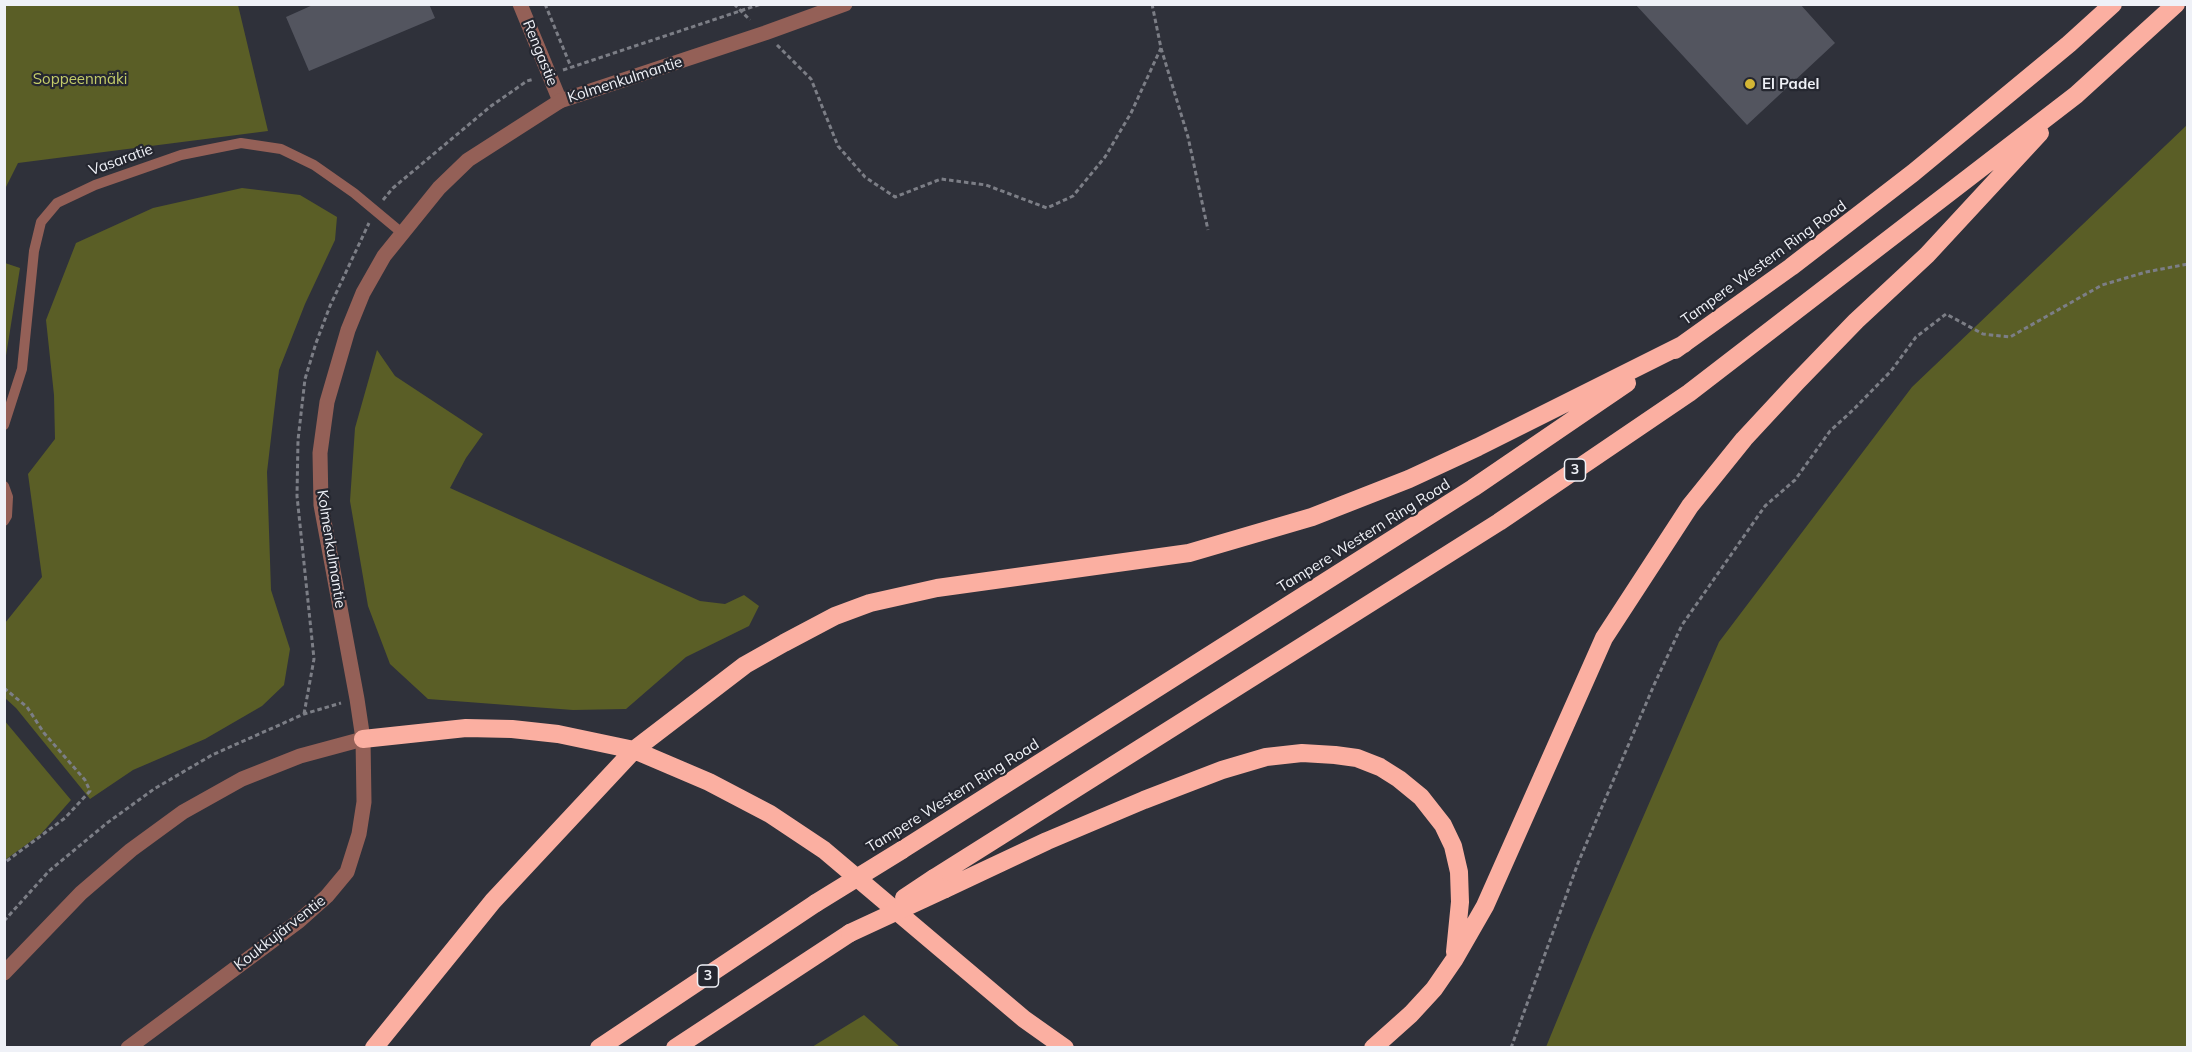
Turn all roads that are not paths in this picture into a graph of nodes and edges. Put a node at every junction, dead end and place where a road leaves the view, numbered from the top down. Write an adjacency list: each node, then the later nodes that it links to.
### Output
1 (520, 4): 6 (street, Rengastie)
2 (845, 4): 6 (street, Kolmenkulmantie)
3 (2113, 4): 8 (highway, Tampere Western Ring Road / 3)
4 (2176, 4): 5 (highway, 3)
5 (2076, 95): 14 (highway, 3); 15 (highway)
6 (560, 101): 7 (street, Kolmenkulmantie)
7 (402, 233): 9 (lane, Vasaratie); 12 (street, Kolmenkulmantie)
8 (1684, 344): 13 (highway); 19 (highway, Tampere Western Ring Road / 3, bridge)
9 (4, 425)
10 (4, 486): 11 (lane)
11 (4, 521)
12 (363, 739): 13 (highway); 16 (street); 17 (street, Koukkujärventie)
13 (634, 750): 18 (highway); 21 (highway)
14 (940, 884): 15 (highway); 20 (highway, 3, bridge)
15 (1454, 960): 22 (highway)
16 (4, 973)
17 (128, 1047)
18 (374, 1047)
19 (599, 1047)
20 (675, 1047)
21 (1065, 1047)
22 (1373, 1047)

